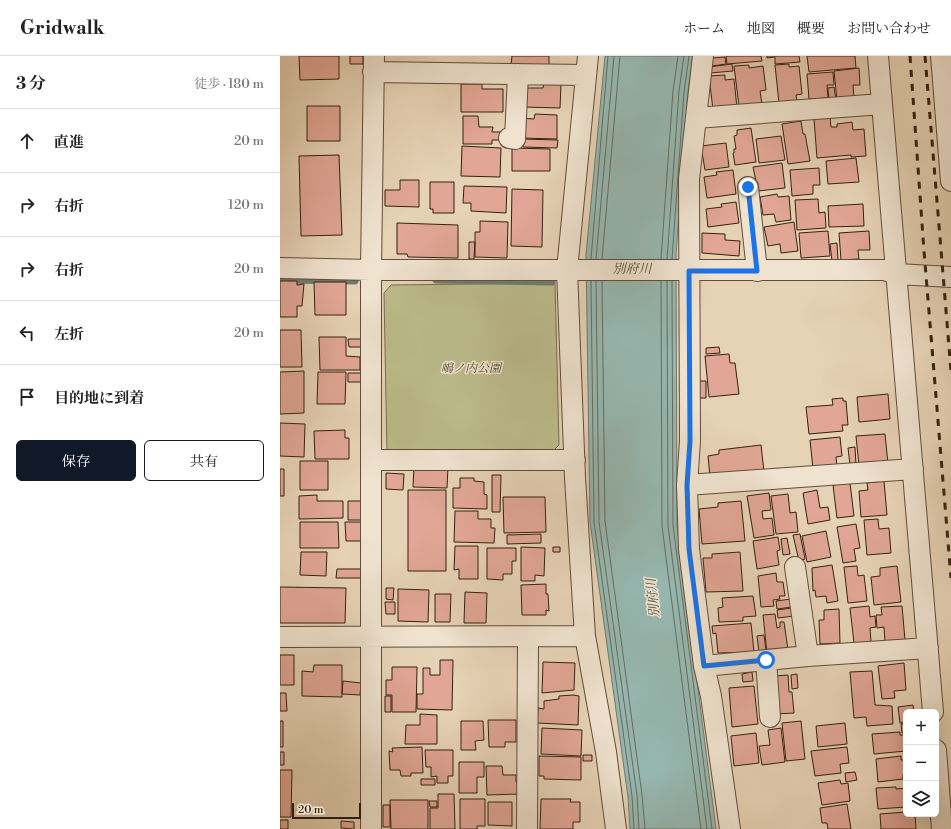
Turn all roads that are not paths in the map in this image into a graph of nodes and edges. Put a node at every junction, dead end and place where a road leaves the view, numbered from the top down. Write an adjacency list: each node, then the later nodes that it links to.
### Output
1 (703, 56): 8 (street)
2 (878, 56): 7 (street)
3 (941, 56): 10 (street)
4 (374, 64): 6 (street); 13 (street)
5 (587, 66): 6 (street); 14 (street)
6 (518, 74): 9 (street)
7 (882, 104): 8 (street); 17 (street)
8 (696, 118): 15 (street)
9 (509, 138)
10 (951, 181)
11 (748, 187): 16 (street)
12 (280, 268): 13 (street)
13 (371, 270): 14 (street); 19 (street)
14 (567, 270): 15 (street); 20 (street)
15 (689, 271): 16 (street); 22 (street)
16 (757, 271): 17 (street)
17 (897, 274): 18 (street); 21 (street)
18 (951, 277)
19 (371, 460): 20 (street); 27 (street)
20 (575, 460): 24 (street)
21 (913, 469): 22 (street); 28 (street)
22 (687, 485): 31 (street)
23 (795, 567): 29 (street)
24 (585, 636): 26 (street); 37 (street)
25 (280, 637): 27 (street)
26 (528, 637): 27 (street); 36 (street)
27 (371, 638): 35 (street)
28 (928, 648): 29 (street); 32 (street)
29 (808, 656): 30 (street)
30 (766, 660): 31 (street); 33 (street)
31 (704, 666): 38 (street)
32 (933, 709)
33 (770, 718)
34 (938, 781): 39 (street)
35 (372, 829)
36 (528, 829)
37 (616, 829)
38 (730, 829)
39 (942, 829)

